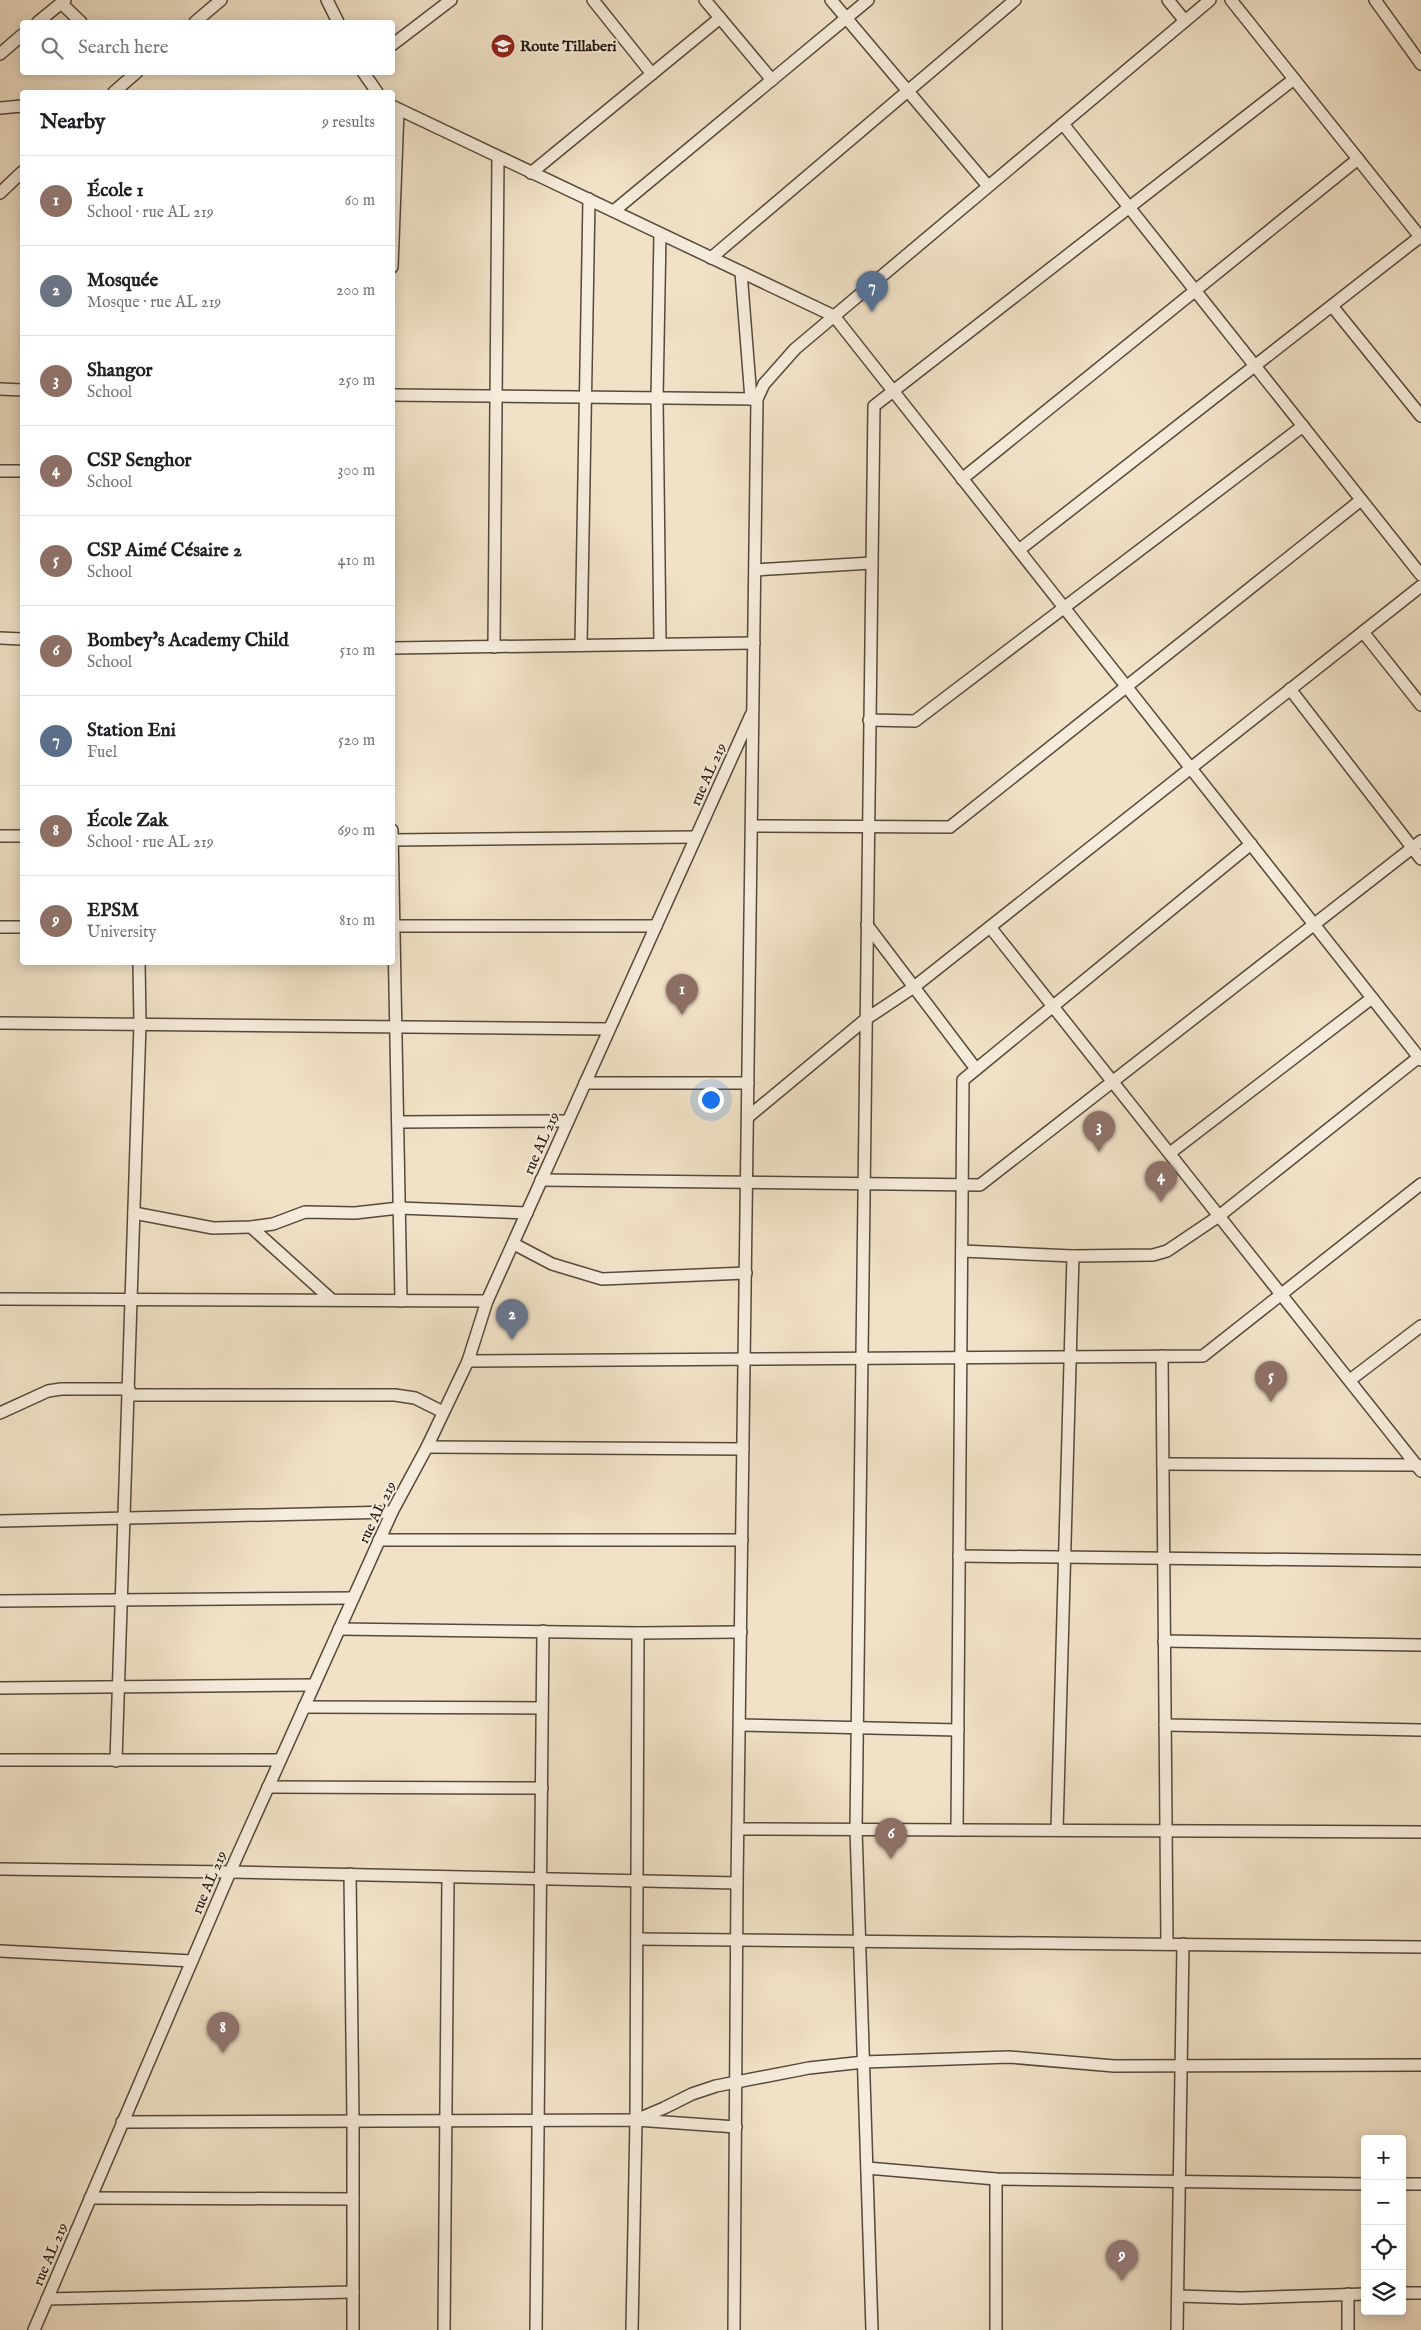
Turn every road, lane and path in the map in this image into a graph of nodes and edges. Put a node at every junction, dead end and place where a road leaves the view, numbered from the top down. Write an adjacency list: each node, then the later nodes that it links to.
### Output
1 (221, 0): 18 (street)
2 (327, 0): 19 (street)
3 (451, 0): 22 (street)
4 (593, 0): 26 (street)
5 (705, 0): 14 (street)
6 (830, 0): 15 (street)
7 (868, 0): 15 (street)
8 (1015, 0): 33 (street)
9 (1168, 0): 20 (street)
10 (1210, 0): 20 (street)
11 (1231, 0): 29 (street)
12 (1375, 0): 23 (street)
13 (63, 2): 16 (street); 17 (street)
14 (720, 18): 26 (street); 30 (street)
15 (846, 18): 30 (street); 33 (street)
16 (40, 20)
17 (79, 20)
18 (197, 20)
19 (337, 20)
20 (1186, 21): 37 (street)
21 (20, 37): 24 (street)
22 (395, 43)
23 (1417, 50): 25 (street)
24 (0, 54)
25 (1421, 64)
26 (652, 74): 40 (street)
27 (132, 75): 31 (street)
28 (365, 75): 32 (street)
29 (1294, 79): 39 (street); 45 (street)
30 (772, 80): 46 (street)
31 (116, 90)
32 (376, 90)
33 (908, 91): 42 (street); 49 (street)
34 (20, 106): 35 (street)
35 (0, 108)
36 (395, 108): 38 (street)
37 (1063, 124): 42 (street); 45 (street)
38 (498, 157): 40 (street); 59 (street)
39 (1358, 159): 48 (street); 51 (street)
40 (531, 173): 44 (street)
41 (20, 174): 43 (street)
42 (988, 186): 53 (street)
43 (0, 193)
44 (589, 199): 46 (street); 60 (street)
45 (1129, 207): 51 (street); 57 (street)
46 (615, 210): 47 (street)
47 (660, 234): 49 (street); 61 (street)
48 (1421, 237): 52 (street)
49 (711, 258): 50 (street)
50 (741, 272): 53 (street); 62 (street)
51 (1194, 290): 54 (street); 67 (street)
52 (1332, 306): 54 (street); 63 (street)
53 (834, 316): 57 (street); 62 (street)
54 (1255, 366): 64 (street); 69 (street)
55 (0, 390): 56 (street)
56 (20, 390)
57 (893, 391): 67 (street); 70 (street)
58 (395, 395): 59 (street)
59 (496, 396): 60 (street); 81 (street)
60 (585, 397): 61 (street); 80 (street)
61 (657, 398): 62 (street); 79 (street)
62 (754, 399): 71 (street)
63 (1421, 416)
64 (1302, 426): 68 (street); 74 (street)
65 (0, 471): 66 (street)
66 (20, 471)
67 (962, 479): 69 (street)
68 (1361, 500): 72 (street); 83 (street)
69 (1019, 550): 74 (street)
70 (872, 564): 71 (street); 87 (street)
71 (755, 570): 78 (street)
72 (1421, 576)
73 (1421, 586): 75 (street)
74 (1064, 608): 83 (street); 87 (street)
75 (1363, 632): 84 (street); 85 (street)
76 (0, 638): 77 (street)
77 (20, 639)
78 (754, 643): 79 (street); 86 (street)
79 (660, 644): 80 (street)
80 (580, 646): 81 (street)
81 (494, 647): 82 (street)
82 (395, 648)
83 (1127, 687): 88 (street); 90 (street)
84 (1290, 689): 88 (street); 96 (street)
85 (1421, 705)
86 (753, 711): 89 (street); 93 (street, rue AL 219)
87 (869, 720): 90 (street)
88 (1191, 768): 95 (street); 104 (street)
89 (752, 826): 90 (street); 119 (street)
90 (868, 827): 98 (street)
91 (0, 836): 92 (street)
92 (20, 836)
93 (696, 837): 94 (street); 101 (street, rue AL 219)
94 (395, 840)
95 (1251, 844): 99 (street); 109 (street)
96 (1417, 845): 97 (street); 99 (street)
97 (1421, 859)
98 (867, 925): 107 (street); 110 (street)
99 (1314, 925): 108 (street); 117 (street)
100 (395, 926): 101 (street)
101 (656, 926): 114 (street, rue AL 219)
102 (0, 927): 103 (street)
103 (20, 927)
104 (990, 927): 107 (street); 109 (street)
105 (139, 965): 112 (street)
106 (394, 965): 113 (street)
107 (914, 987): 110 (street); 116 (street)
108 (1372, 998): 115 (street); 123 (street)
109 (1053, 1006): 116 (street); 117 (street)
110 (866, 1019): 120 (street); 126 (street)
111 (0, 1023): 112 (street)
112 (140, 1024): 113 (street); 131 (street)
113 (396, 1026): 114 (street); 122 (street)
114 (609, 1029): 118 (street, rue AL 219)
115 (1420, 1058): 132 (street)
116 (976, 1069): 127 (street)
117 (1113, 1082): 123 (street); 127 (street)
118 (585, 1083): 119 (street); 121 (street, rue AL 219)
119 (748, 1083): 120 (street)
120 (748, 1117): 125 (street)
121 (568, 1121): 122 (street); 124 (street, rue AL 219)
122 (398, 1122): 129 (street)
123 (1170, 1153): 132 (street)
124 (542, 1180): 125 (street); 130 (street, rue AL 219)
125 (747, 1182): 126 (street); 137 (street)
126 (864, 1183): 127 (street); 147 (street)
127 (962, 1184): 135 (street)
128 (1421, 1184): 138 (street)
129 (399, 1208): 130 (street); 133 (street); 142 (street)
130 (526, 1213): 134 (street, rue AL 219)
131 (134, 1214): 133 (street); 140 (street)
132 (1219, 1216): 136 (street); 138 (street)
133 (250, 1227): 141 (street)
134 (514, 1244): 137 (street); 143 (street, rue AL 219)
135 (962, 1250): 136 (street); 148 (street)
136 (1074, 1256): 146 (street)
137 (746, 1273): 149 (street)
138 (1282, 1295): 145 (street); 151 (street)
139 (0, 1299): 140 (street)
140 (131, 1299): 141 (street); 152 (street)
141 (332, 1300): 142 (street)
142 (401, 1301): 143 (street)
143 (487, 1301): 150 (street, rue AL 219)
144 (1421, 1326): 151 (street)
145 (1162, 1356): 146 (street); 157 (street)
146 (1070, 1357): 148 (street); 165 (street)
147 (862, 1358): 148 (street); 149 (street); 184 (street)
148 (961, 1358): 164 (street)
149 (744, 1359): 150 (street); 156 (street)
150 (468, 1361): 153 (street, rue AL 219)
151 (1350, 1380): 158 (street)
152 (128, 1392): 153 (street); 154 (street); 160 (street)
153 (443, 1412): 155 (street, rue AL 219)
154 (0, 1413)
155 (427, 1447): 156 (street); 159 (street, rue AL 219)
156 (743, 1450): 163 (street)
157 (1163, 1464): 158 (street); 166 (street)
158 (1420, 1468)
159 (392, 1512): 160 (street); 162 (street, rue AL 219)
160 (125, 1518): 161 (street); 169 (street)
161 (0, 1521)
162 (379, 1540): 163 (street); 168 (street, rue AL 219)
163 (742, 1540): 173 (street)
164 (959, 1556): 165 (street); 185 (street)
165 (1065, 1557): 166 (street); 195 (street)
166 (1164, 1558): 167 (street); 175 (street)
167 (1421, 1561)
168 (353, 1598): 169 (street); 171 (street, rue AL 219)
169 (122, 1600): 170 (street); 178 (street)
170 (0, 1601)
171 (339, 1629): 172 (street); 177 (street, rue AL 219)
172 (543, 1631): 174 (street); 181 (street)
173 (741, 1632): 174 (street); 182 (street)
174 (638, 1633): 203 (street)
175 (1164, 1641): 176 (street); 183 (street)
176 (1421, 1645)
177 (314, 1685): 178 (street); 180 (street, rue AL 219)
178 (119, 1687): 179 (street); 189 (street)
179 (0, 1688)
180 (304, 1707): 181 (street); 188 (street, rue AL 219)
181 (542, 1708): 191 (street)
182 (740, 1725): 184 (street); 192 (street)
183 (1165, 1725): 186 (street); 196 (street)
184 (858, 1728): 185 (street); 193 (street)
185 (958, 1730): 194 (street)
186 (1421, 1730)
187 (0, 1760): 189 (street)
188 (280, 1760): 189 (street); 190 (street, rue AL 219)
189 (116, 1761)
190 (268, 1787): 191 (street); 199 (street, rue AL 219)
191 (542, 1788): 202 (street)
192 (738, 1829): 193 (street); 204 (street)
193 (856, 1829): 194 (street); 207 (street)
194 (957, 1830): 195 (street)
195 (1057, 1830): 196 (street)
196 (1165, 1831): 197 (street); 208 (street)
197 (1421, 1832)
198 (0, 1869): 199 (street)
199 (230, 1872): 200 (street); 212 (street, rue AL 219)
200 (350, 1874): 201 (street); 217 (street)
201 (448, 1877): 202 (street); 218 (street)
202 (540, 1879): 203 (street); 219 (street)
203 (637, 1881): 204 (street); 205 (street)
204 (737, 1883): 206 (street)
205 (637, 1939): 206 (street); 220 (street)
206 (737, 1940): 207 (street); 216 (street)
207 (860, 1942): 208 (street); 213 (street)
208 (1166, 1944): 209 (street)
209 (1183, 1944): 210 (street); 214 (street)
210 (1421, 1947)
211 (0, 1951): 212 (street)
212 (192, 1961): 221 (street, rue AL 219)
213 (864, 2062): 214 (street); 216 (street); 223 (street)
214 (1181, 2065): 215 (street); 225 (street)
215 (1421, 2066)
216 (736, 2082): 220 (street); 222 (street)
217 (353, 2120): 218 (street); 221 (street); 230 (street)
218 (446, 2120): 219 (street); 240 (street)
219 (538, 2120): 220 (street); 241 (street)
220 (636, 2120): 222 (street); 242 (street)
221 (122, 2122): 229 (street, rue AL 219)
222 (736, 2127): 243 (street)
223 (867, 2168): 224 (street); 244 (street)
224 (996, 2179): 225 (street); 245 (street)
225 (1179, 2182): 226 (street); 236 (street)
226 (1361, 2184)
227 (1406, 2184): 228 (street)
228 (1421, 2184)
229 (90, 2198): 230 (street); 237 (street, rue AL 219)
230 (353, 2199): 231 (street)
231 (353, 2292): 237 (street); 239 (street)
232 (1406, 2293): 233 (street)
233 (1421, 2293)
234 (1348, 2294): 235 (street); 236 (street); 247 (street)
235 (1361, 2294)
236 (1178, 2296): 246 (street)
237 (47, 2299): 238 (street, rue AL 219)
238 (34, 2330)
239 (353, 2330)
240 (444, 2330)
241 (536, 2330)
242 (632, 2330)
243 (734, 2330)
244 (872, 2330)
245 (996, 2330)
246 (1177, 2330)
247 (1348, 2330)

